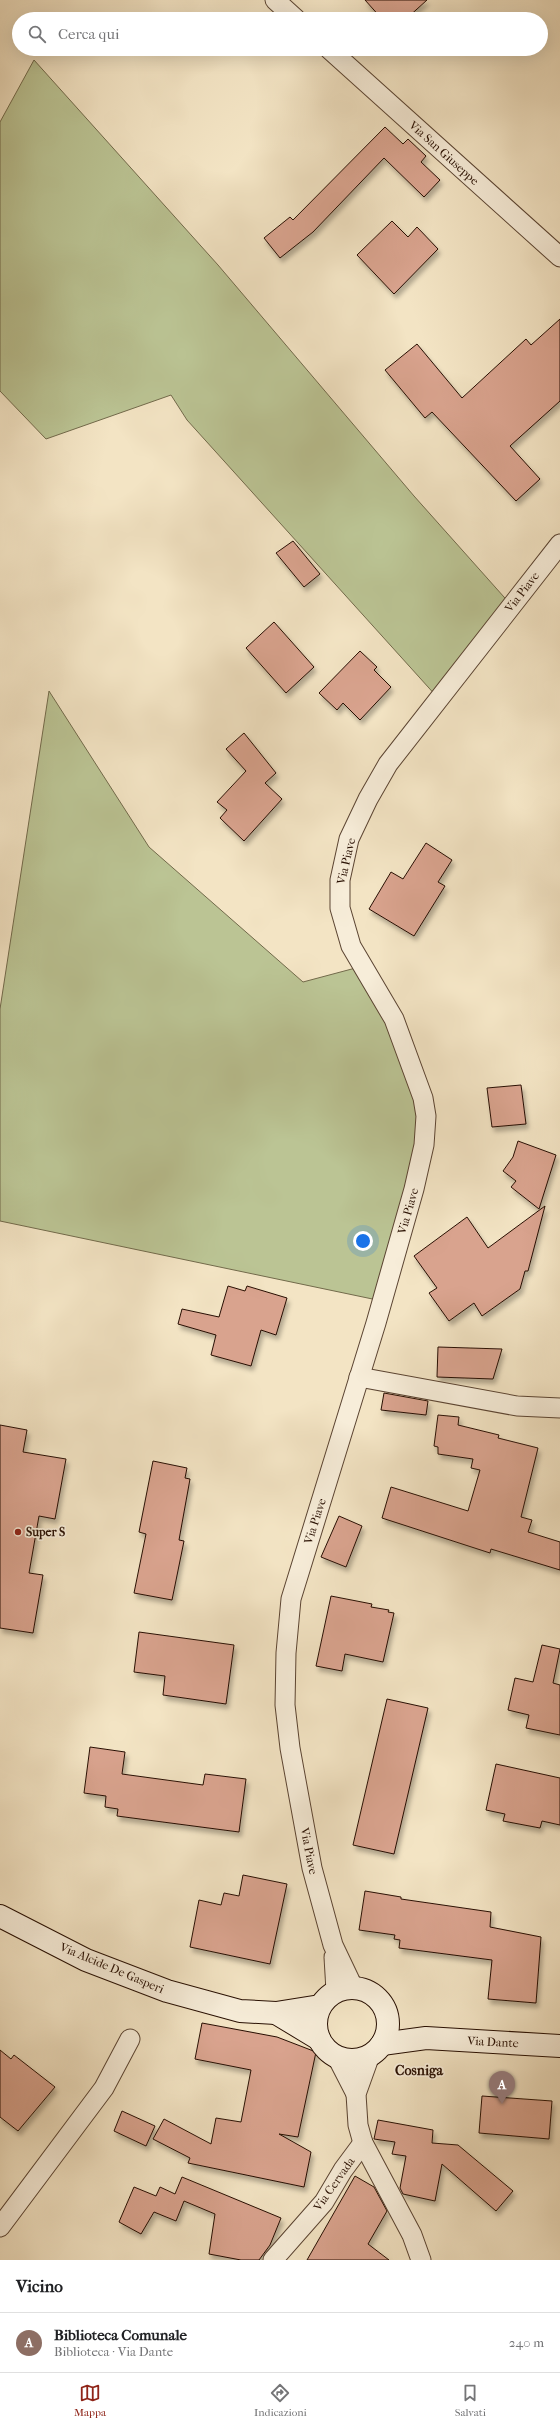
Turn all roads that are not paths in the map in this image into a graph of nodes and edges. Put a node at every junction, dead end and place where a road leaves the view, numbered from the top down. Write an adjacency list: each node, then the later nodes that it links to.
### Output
1 (275, 0): 2 (street)
2 (288, 12)
3 (337, 56): 4 (street, Via San Giuseppe)
4 (560, 257)
5 (560, 544): 6 (street, Via Piave)
6 (359, 1377): 7 (street); 9 (street, Via Piave)
7 (560, 1408)
8 (0, 1916): 11 (street, Via Alcide De Gasperi)
9 (344, 1989): 10 (street); 12 (street)
10 (320, 2006): 11 (street, Via Alcide De Gasperi); 15 (street)
11 (276, 2013): 15 (street, Via Alcide De Gasperi)
12 (388, 2016): 13 (street, Via Dante); 17 (street)
13 (426, 2038): 16 (street, Via Dante); 17 (street, Via Dante)
14 (130, 2039): 21 (street)
15 (319, 2039): 18 (street)
16 (560, 2046)
17 (376, 2049): 18 (street); 19 (street)
18 (337, 2057): 19 (street)
19 (356, 2094): 20 (street)
20 (363, 2143): 22 (street, Via Cervada); 23 (street)
21 (3, 2215)
22 (273, 2260)
23 (420, 2260)

